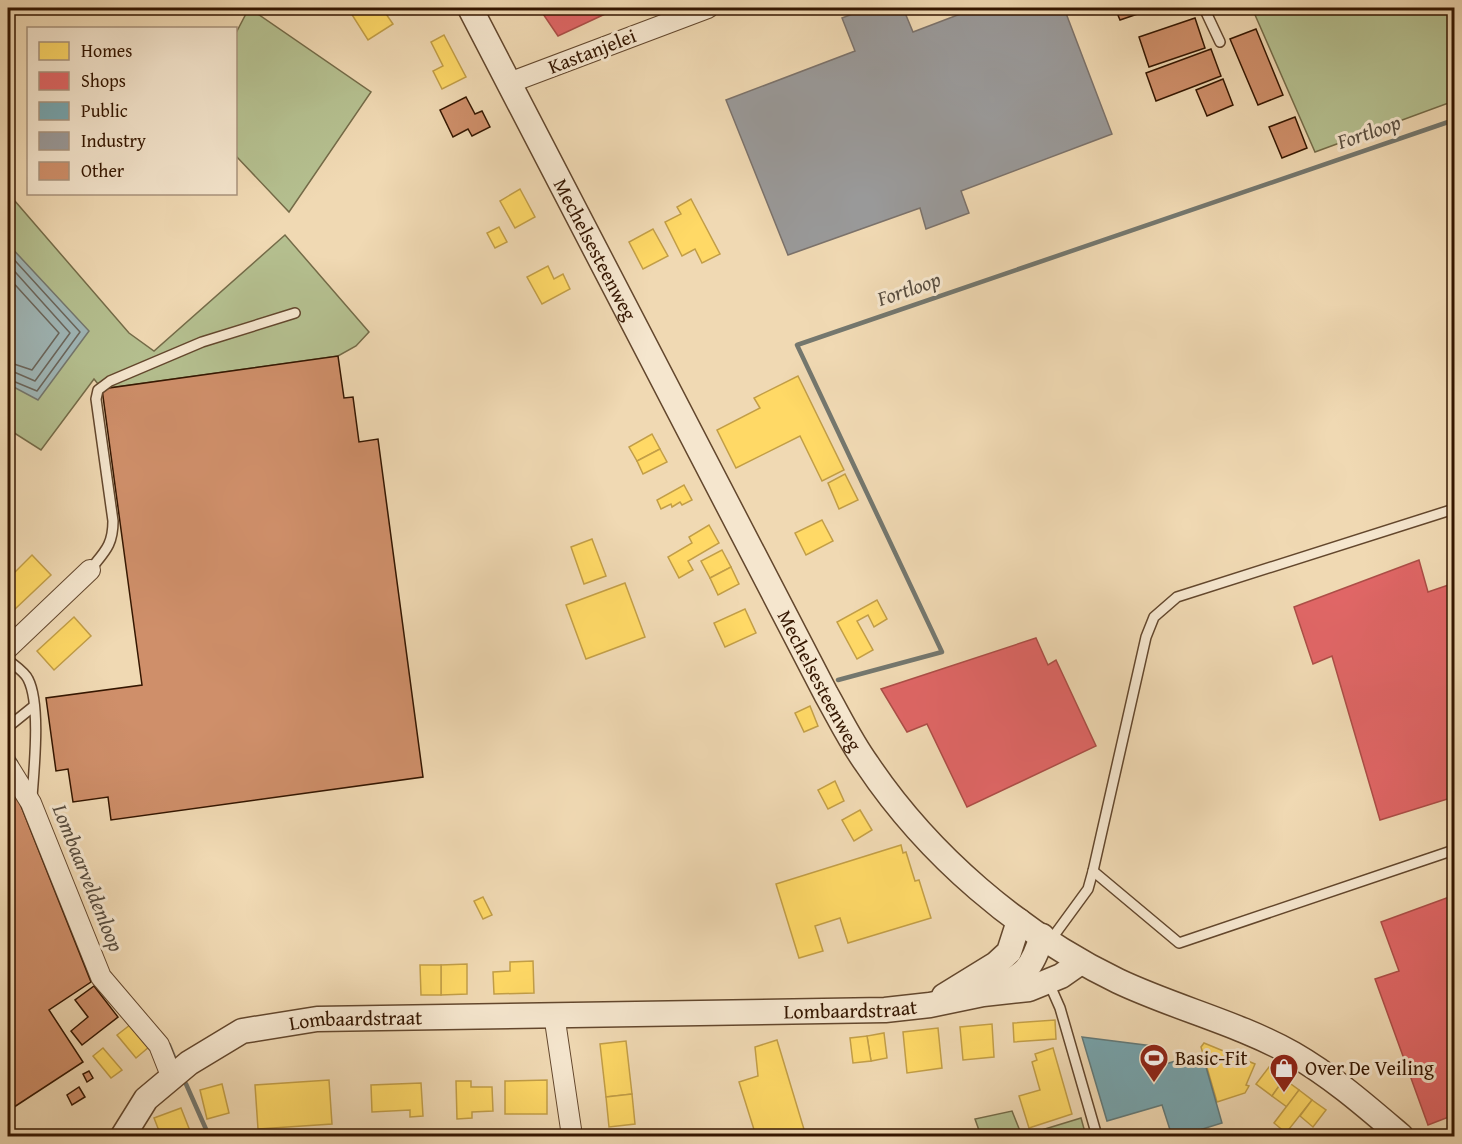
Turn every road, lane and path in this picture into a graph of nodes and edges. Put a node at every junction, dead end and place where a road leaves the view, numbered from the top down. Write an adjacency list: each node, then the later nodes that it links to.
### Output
1 (470, 8): 5 (street, Mechelsesteenweg)
2 (708, 8): 5 (street, Kastanjelei)
3 (1204, 8): 4 (lane)
4 (1220, 42)
5 (509, 83): 17 (street, Mechelsesteenweg)
6 (295, 313): 8 (lane)
7 (1455, 509): 16 (lane)
8 (90, 570): 9 (street)
9 (8, 648)
10 (8, 660): 11 (lane)
11 (34, 706): 12 (lane); 14 (lane)
12 (8, 728)
13 (8, 766): 14 (street)
14 (31, 803): 24 (street)
15 (1455, 850): 16 (lane)
16 (1094, 871): 18 (lane)
17 (1020, 921): 18 (street, Mechelsesteenweg); 22 (street, Lombaardstraat)
18 (1046, 939): 19 (street, Mechelsesteenweg); 21 (street, Lombaardstraat)
19 (1081, 962): 20 (street, Lombaardstraat); 28 (street, Mechelsesteenweg)
20 (1049, 981): 21 (street, Lombaardstraat); 27 (lane)
21 (983, 994): 22 (street, Lombaardstraat)
22 (930, 1005): 23 (street, Lombaardstraat)
23 (554, 1014): 24 (street, Lombaardstraat); 26 (street)
24 (172, 1078): 25 (street, Lombaardstraat)
25 (123, 1137)
26 (572, 1137)
27 (1097, 1137)
28 (1401, 1137)

